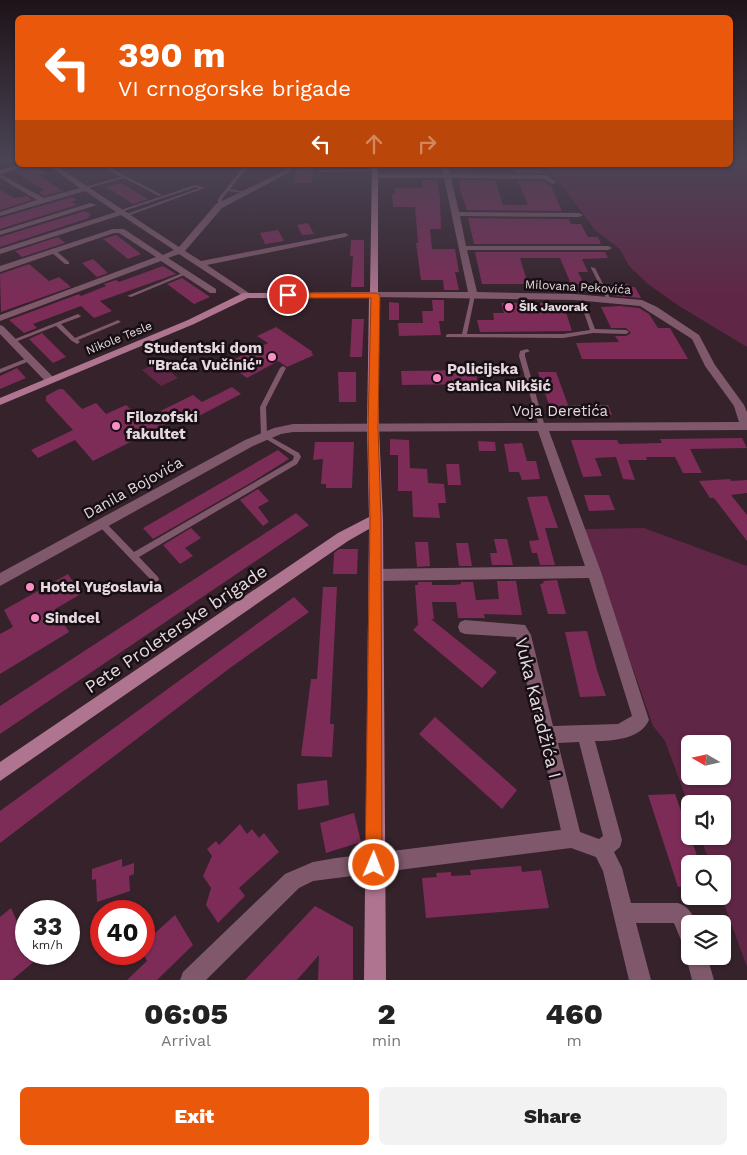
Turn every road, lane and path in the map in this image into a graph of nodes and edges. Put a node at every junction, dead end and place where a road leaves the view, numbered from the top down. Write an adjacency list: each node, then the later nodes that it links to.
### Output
1 (21, 208): 10 (street)
2 (84, 208): 13 (street)
3 (115, 208): 9 (street)
4 (137, 208): 9 (lane)
5 (140, 208): 9 (lane)
6 (217, 208): 18 (street)
7 (376, 208): 28 (street)
8 (455, 208): 11 (street)
9 (123, 213): 18 (street); 19 (street)
10 (0, 214)
11 (456, 214): 12 (street); 15 (street)
12 (579, 215)
13 (0, 233)
14 (345, 235): 22 (street)
15 (463, 248): 16 (street); 29 (street)
16 (608, 248)
17 (53, 251): 20 (street); 21 (lane); 23 (street)
18 (180, 251): 20 (street); 22 (street)
19 (0, 252)
20 (163, 257): 25 (street); 34 (street)
21 (68, 263)
22 (200, 264): 27 (street)
23 (0, 268)
24 (593, 268): 32 (lane)
25 (187, 273): 26 (street); 30 (lane)
26 (214, 291)
27 (246, 295): 28 (street); 47 (street, Nikole Tesle)
28 (376, 295): 29 (street, Milovana Pekovića); 51 (street)
29 (473, 295): 31 (street, Milovana Pekovića); 41 (lane)
30 (129, 296)
31 (581, 298): 32 (street, Milovana Pekovića); 38 (lane)
32 (609, 300): 49 (street, Milovana Pekovića)
33 (78, 316): 36 (lane)
34 (0, 318)
35 (118, 322): 36 (lane)
36 (57, 324): 42 (lane)
37 (0, 328): 42 (street)
38 (593, 331): 39 (lane); 41 (lane)
39 (626, 332)
40 (448, 336): 41 (lane)
41 (464, 336)
42 (13, 341): 44 (street)
43 (527, 350): 50 (lane)
44 (30, 359): 46 (lane); 47 (street)
45 (283, 368): 52 (lane)
46 (0, 372)
47 (50, 380): 48 (street, Nikole Tesle)
48 (0, 402)
49 (747, 426): 50 (street, Voja Deretića)
50 (542, 427): 51 (street, Voja Deretića); 56 (street)
51 (373, 428): 52 (street, Danila Bojovića); 53 (street)
52 (264, 436): 54 (street, Danila Bojovića); 55 (lane)
53 (376, 520): 57 (street); 63 (street, Pete Proleterske brigade)
54 (102, 524): 55 (lane); 58 (street, Danila Bojovića)
55 (134, 556): 59 (lane)
56 (594, 572): 57 (street); 61 (street)
57 (376, 574): 66 (street)
58 (0, 579)
59 (155, 579)
60 (465, 627): 62 (street, Vuka Karadžića I)
61 (585, 734): 62 (street); 65 (street)
62 (547, 735): 64 (street, Vuka Karadžića I)
63 (0, 772)
64 (572, 838): 65 (street); 66 (street)
65 (602, 849): 67 (street)
66 (374, 865): 70 (street); 71 (street)
67 (624, 913): 68 (street); 72 (street)
68 (681, 916)
69 (699, 965): 73 (street)
70 (190, 980)
71 (374, 980)
72 (640, 980)
73 (703, 980)

